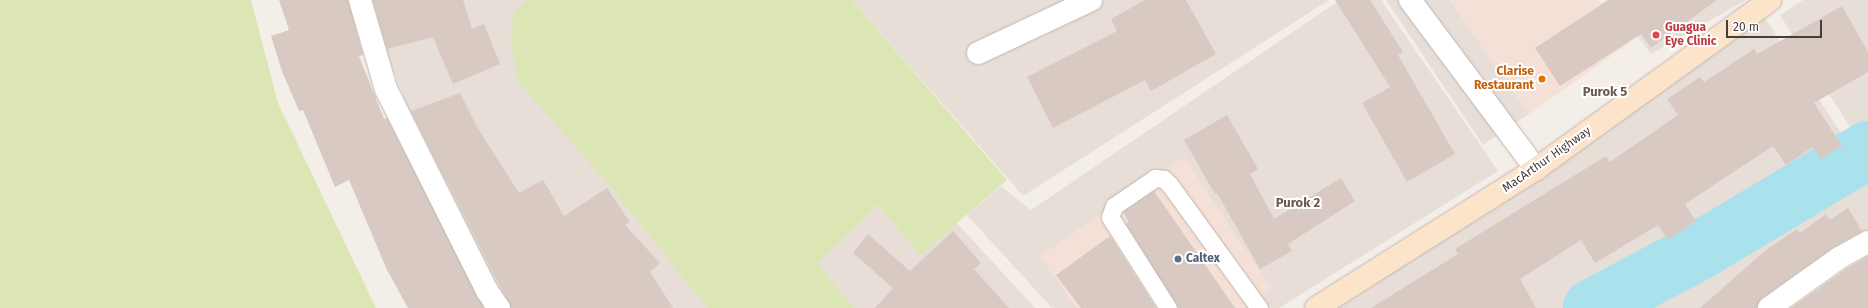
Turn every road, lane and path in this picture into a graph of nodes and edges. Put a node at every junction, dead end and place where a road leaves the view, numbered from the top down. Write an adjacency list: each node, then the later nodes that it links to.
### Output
1 (360, 0): 8 (street)
2 (1089, 0): 5 (street)
3 (1410, 0): 6 (street)
4 (1770, 0): 6 (main road, MacArthur Highway)
5 (978, 52)
6 (1536, 169): 11 (main road, MacArthur Highway)
7 (1868, 242): 12 (street)
8 (499, 308)
9 (1168, 308): 10 (lane)
10 (1259, 308)
11 (1316, 308)
12 (1769, 308)

